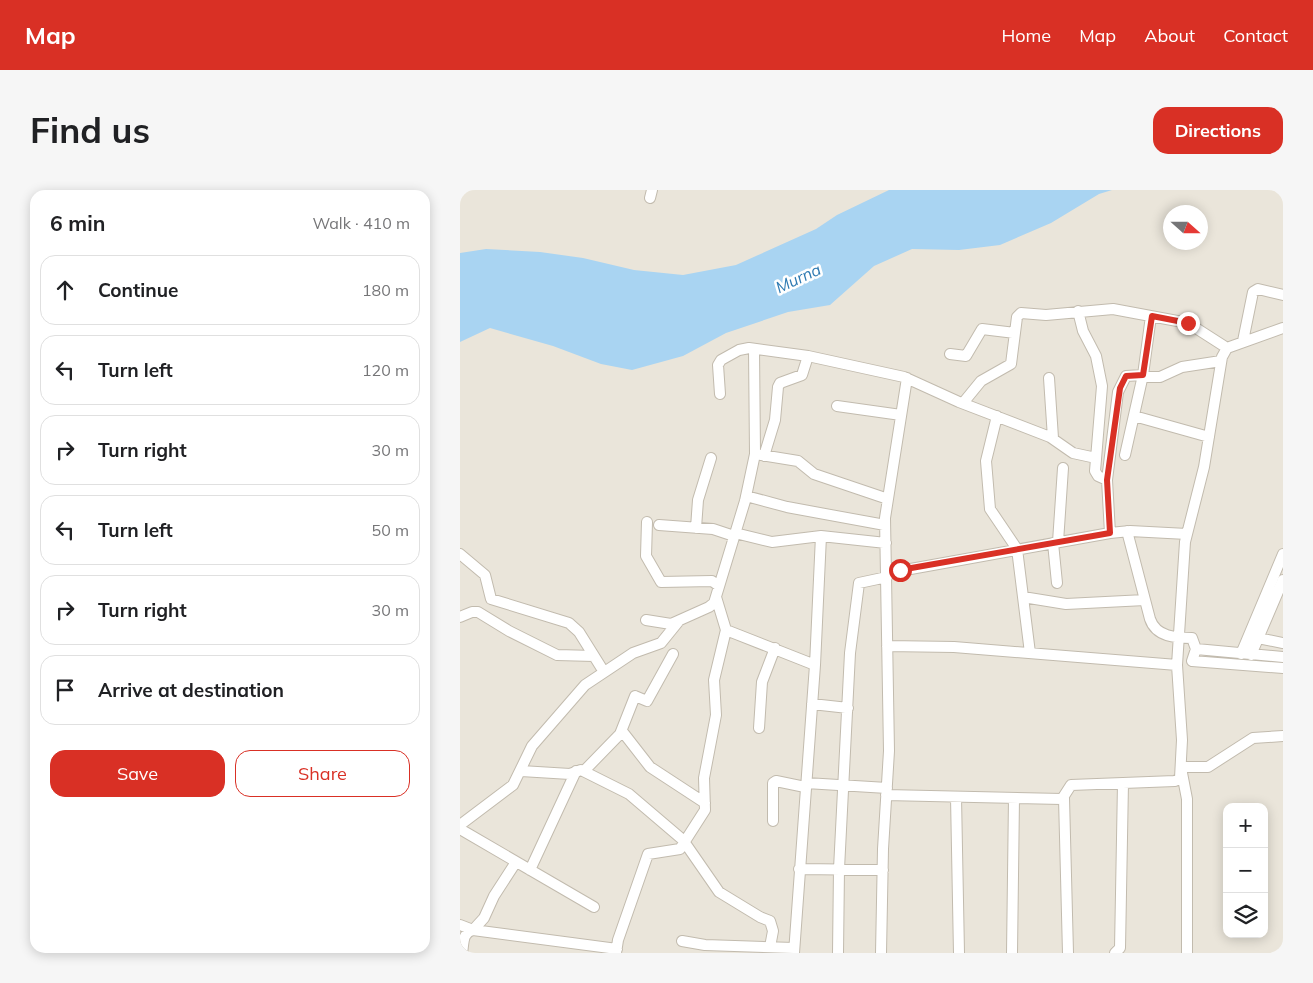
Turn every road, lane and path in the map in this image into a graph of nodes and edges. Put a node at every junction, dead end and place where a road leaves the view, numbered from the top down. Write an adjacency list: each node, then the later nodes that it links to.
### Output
1 (1283, 295): 6 (street)
2 (1078, 311): 3 (street); 5 (street); 26 (street)
3 (1152, 316): 7 (street); 12 (street)
4 (1283, 328): 6 (street)
5 (1015, 333): 9 (street); 16 (street)
6 (1243, 341): 7 (street)
7 (1227, 348): 11 (street)
8 (754, 349): 10 (street); 15 (street); 23 (street)
9 (950, 354)
10 (808, 356): 13 (street); 23 (street)
11 (1221, 361): 12 (street); 21 (street)
12 (1143, 376): 20 (street); 28 (street)
13 (907, 378): 16 (street); 18 (street)
14 (1049, 378): 22 (street)
15 (720, 394)
16 (963, 403): 19 (street)
17 (837, 406): 18 (street)
18 (901, 415): 30 (street)
19 (997, 416): 22 (street); 42 (street)
20 (1134, 416): 21 (street); 24 (street)
21 (1209, 437): 38 (street)
22 (1053, 438): 26 (street)
23 (759, 455): 29 (street); 30 (street)
24 (1125, 455)
25 (711, 458): 34 (street)
26 (1096, 458): 28 (street)
27 (1063, 468): 40 (street)
28 (1107, 480): 36 (street)
29 (746, 496): 33 (street); 37 (street)
30 (888, 499): 33 (street)
31 (647, 522): 48 (street)
32 (659, 525): 34 (street)
33 (885, 525): 41 (street)
34 (696, 528): 37 (street)
35 (1127, 531): 36 (street); 38 (street); 51 (street)
36 (1110, 533): 40 (street)
37 (735, 534): 39 (street); 48 (street)
38 (1186, 534): 56 (street)
39 (821, 536): 41 (street); 67 (street)
40 (1055, 542): 42 (street); 47 (street)
41 (886, 543): 45 (street)
42 (1017, 549): 45 (street); 49 (street)
43 (460, 554): 65 (street)
44 (1283, 554): 64 (street)
45 (887, 573): 59 (street); 72 (street)
46 (1283, 580): 57 (street)
47 (1057, 583)
48 (719, 586): 50 (street)
49 (1023, 596): 51 (street); 62 (street)
50 (716, 597): 54 (street); 55 (street)
51 (1145, 600): 56 (street)
52 (460, 618): 65 (street)
53 (646, 620): 54 (street)
54 (678, 622): 70 (street)
55 (726, 630): 60 (street); 86 (street)
56 (1179, 638): 61 (street); 68 (street)
57 (1258, 638): 58 (street); 64 (street)
58 (1283, 643)
59 (887, 646): 62 (street); 82 (street)
60 (774, 648): 67 (street); 73 (street)
61 (1196, 649): 64 (street); 69 (street)
62 (1030, 653): 68 (street)
63 (673, 654): 74 (street)
64 (1246, 654): 66 (street)
65 (594, 656): 70 (street)
66 (1283, 657)
67 (815, 665): 71 (street)
68 (1177, 665): 77 (street)
69 (1283, 668)
70 (604, 672): 76 (street)
71 (812, 704): 72 (street); 80 (street)
72 (848, 708): 81 (street)
73 (759, 728)
74 (622, 731): 78 (street); 86 (street)
75 (1283, 736): 77 (street)
76 (521, 770): 78 (street); 88 (street)
77 (1182, 770): 79 (street); 103 (street)
78 (580, 771): 89 (street); 93 (street)
79 (1123, 783): 85 (street); 109 (street)
80 (806, 785): 81 (street); 87 (street); 91 (street)
81 (845, 785): 82 (street); 92 (street)
82 (886, 791): 83 (street); 94 (street)
83 (956, 797): 84 (street); 106 (street)
84 (1014, 798): 85 (street); 107 (street)
85 (1064, 798): 108 (street)
86 (705, 803): 89 (street)
87 (773, 821)
88 (460, 826): 90 (street)
89 (685, 843): 99 (street); 100 (street)
90 (516, 862): 93 (street); 97 (street)
91 (799, 869): 92 (street); 101 (street)
92 (839, 869): 94 (street); 104 (street)
93 (530, 870): 95 (street)
94 (883, 870): 105 (street)
95 (594, 907)
96 (460, 925): 97 (street)
97 (473, 930): 100 (street); 102 (street)
98 (682, 941): 99 (street)
99 (763, 949): 101 (street)
100 (617, 951)
101 (794, 951)
102 (463, 952)
103 (1184, 952)
104 (838, 953)
105 (881, 953)
106 (960, 953)
107 (1012, 953)
108 (1068, 953)
109 (1115, 953)

